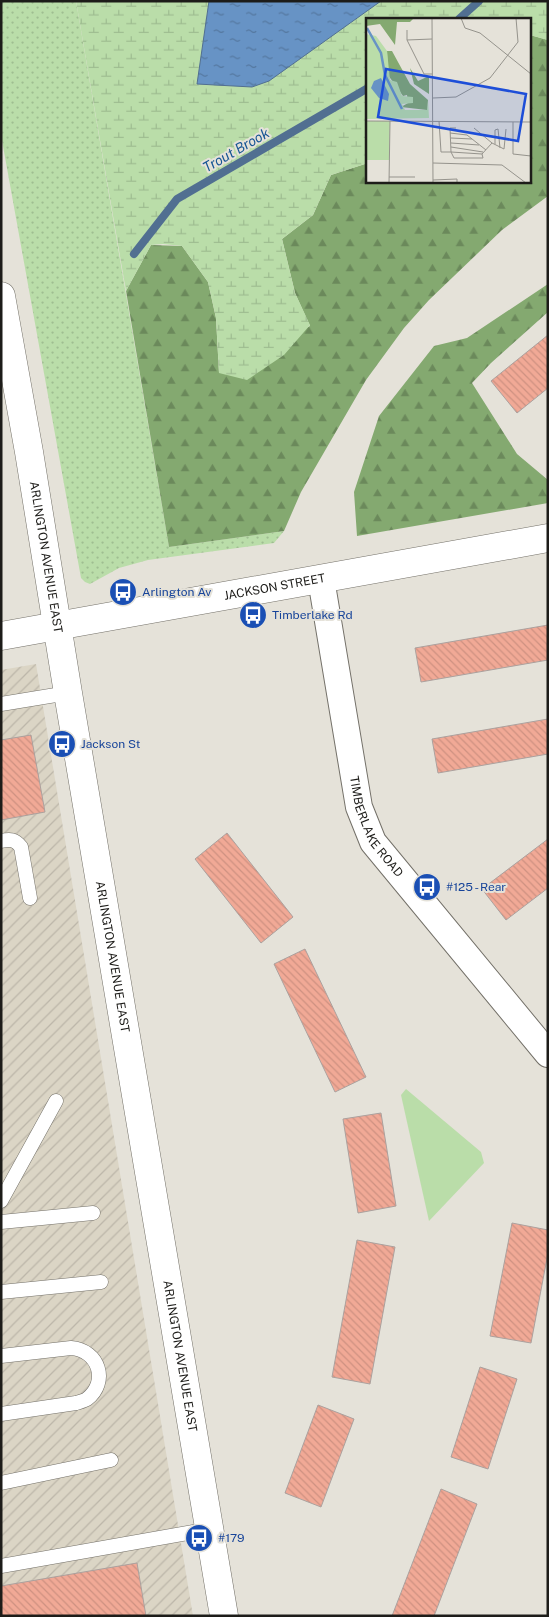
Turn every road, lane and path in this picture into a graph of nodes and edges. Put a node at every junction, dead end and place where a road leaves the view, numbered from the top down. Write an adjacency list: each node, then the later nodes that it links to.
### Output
1 (1, 296): 4 (street, ARLINGTON AVENUE EAST)
2 (548, 538): 3 (street, JACKSON STREET)
3 (321, 579): 4 (street, JACKSON STREET); 10 (street, TIMBERLAKE ROAD)
4 (58, 626): 5 (street, JACKSON STREET); 6 (street, ARLINGTON AVENUE EAST)
5 (1, 636)
6 (68, 693): 7 (lane); 21 (street, ARLINGTON AVENUE EAST)
7 (1, 704)
8 (1, 841): 9 (lane)
9 (30, 898)
10 (548, 1054)
11 (56, 1101): 12 (lane)
12 (1, 1201)
13 (93, 1212): 14 (lane)
14 (1, 1222)
15 (101, 1282): 16 (lane)
16 (1, 1292)
17 (1, 1356): 18 (lane)
18 (1, 1414)
19 (111, 1460): 20 (lane)
20 (1, 1483)
21 (210, 1529): 22 (lane); 23 (street, ARLINGTON AVENUE EAST)
22 (1, 1566)
23 (224, 1616)

